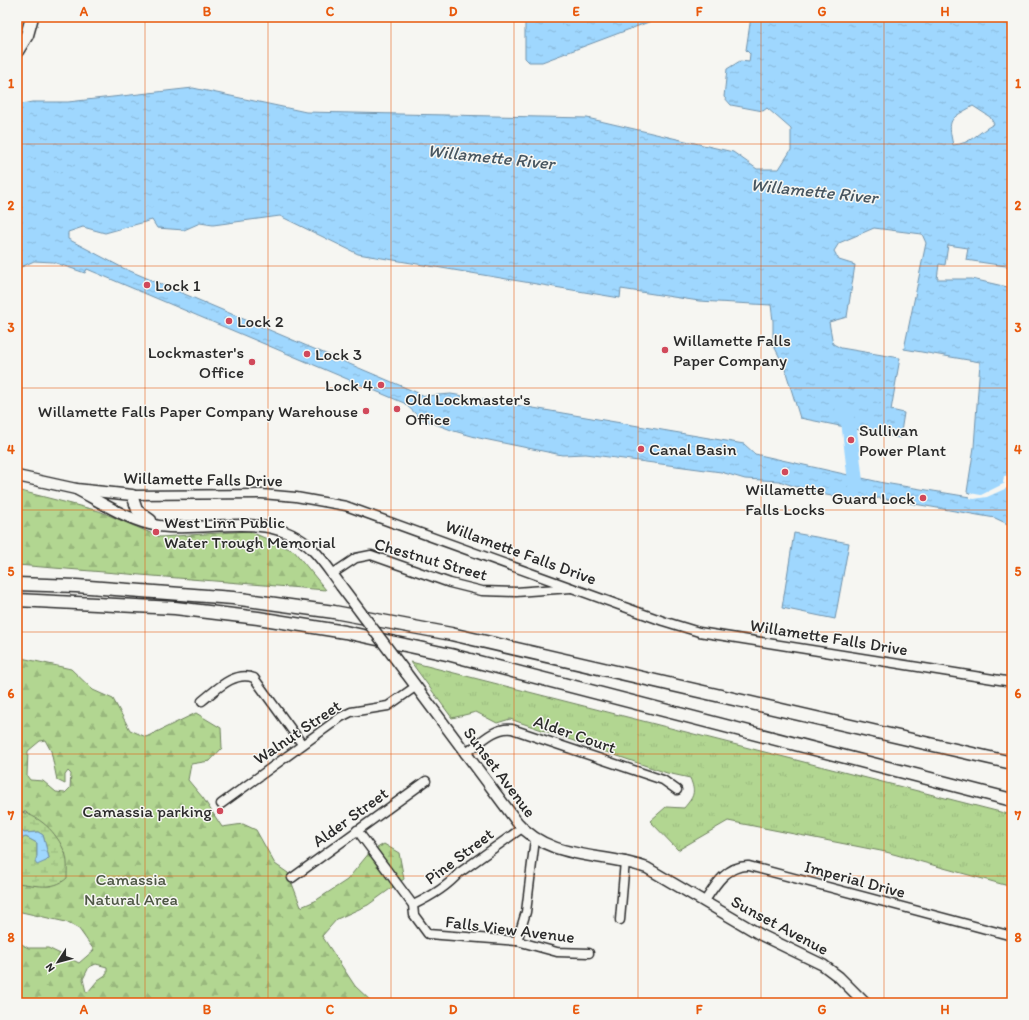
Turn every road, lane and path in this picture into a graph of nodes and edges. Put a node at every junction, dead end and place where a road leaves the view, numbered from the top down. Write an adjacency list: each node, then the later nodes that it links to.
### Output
1 (32, 17): 2 (highway)
2 (17, 51)
3 (17, 476): 4 (main road, Willamette Falls Drive)
4 (76, 488): 5 (main road, Willamette Falls Drive); 6 (main road, Sunset Avenue)
5 (132, 495): 6 (main road); 9 (street, Willamette Falls Drive)
6 (159, 526): 7 (main road, Sunset Avenue)
7 (332, 574): 9 (street, Chestnut Street); 12 (main road, Sunset Avenue, bridge)
8 (17, 584): 16 (highway)
9 (574, 588): 11 (street, Willamette Falls Drive)
10 (17, 600): 19 (highway)
11 (1012, 682)
12 (415, 688): 14 (street, Walnut Street); 15 (main road, Sunset Avenue)
13 (202, 701): 14 (street)
14 (302, 744): 20 (street, Walnut Street)
15 (465, 754): 18 (street, Alder Court); 21 (main road, Sunset Avenue)
16 (1012, 763)
17 (426, 780): 22 (street, Alder Street)
18 (677, 790)
19 (1012, 800)
20 (221, 804)
21 (522, 828): 23 (main road, Sunset Avenue); 27 (street, Pine Street)
22 (357, 830): 25 (street, Alder Street); 27 (street)
23 (535, 839): 24 (main road, Sunset Avenue); 30 (street)
24 (625, 861): 26 (main road, Sunset Avenue); 28 (street)
25 (292, 878)
26 (705, 902): 29 (street, Imperial Drive); 32 (main road, Sunset Avenue)
27 (413, 905): 30 (street, Falls View Avenue)
28 (620, 920)
29 (1012, 936)
30 (517, 941): 31 (street, Falls View Avenue)
31 (589, 953)
32 (865, 1003)

